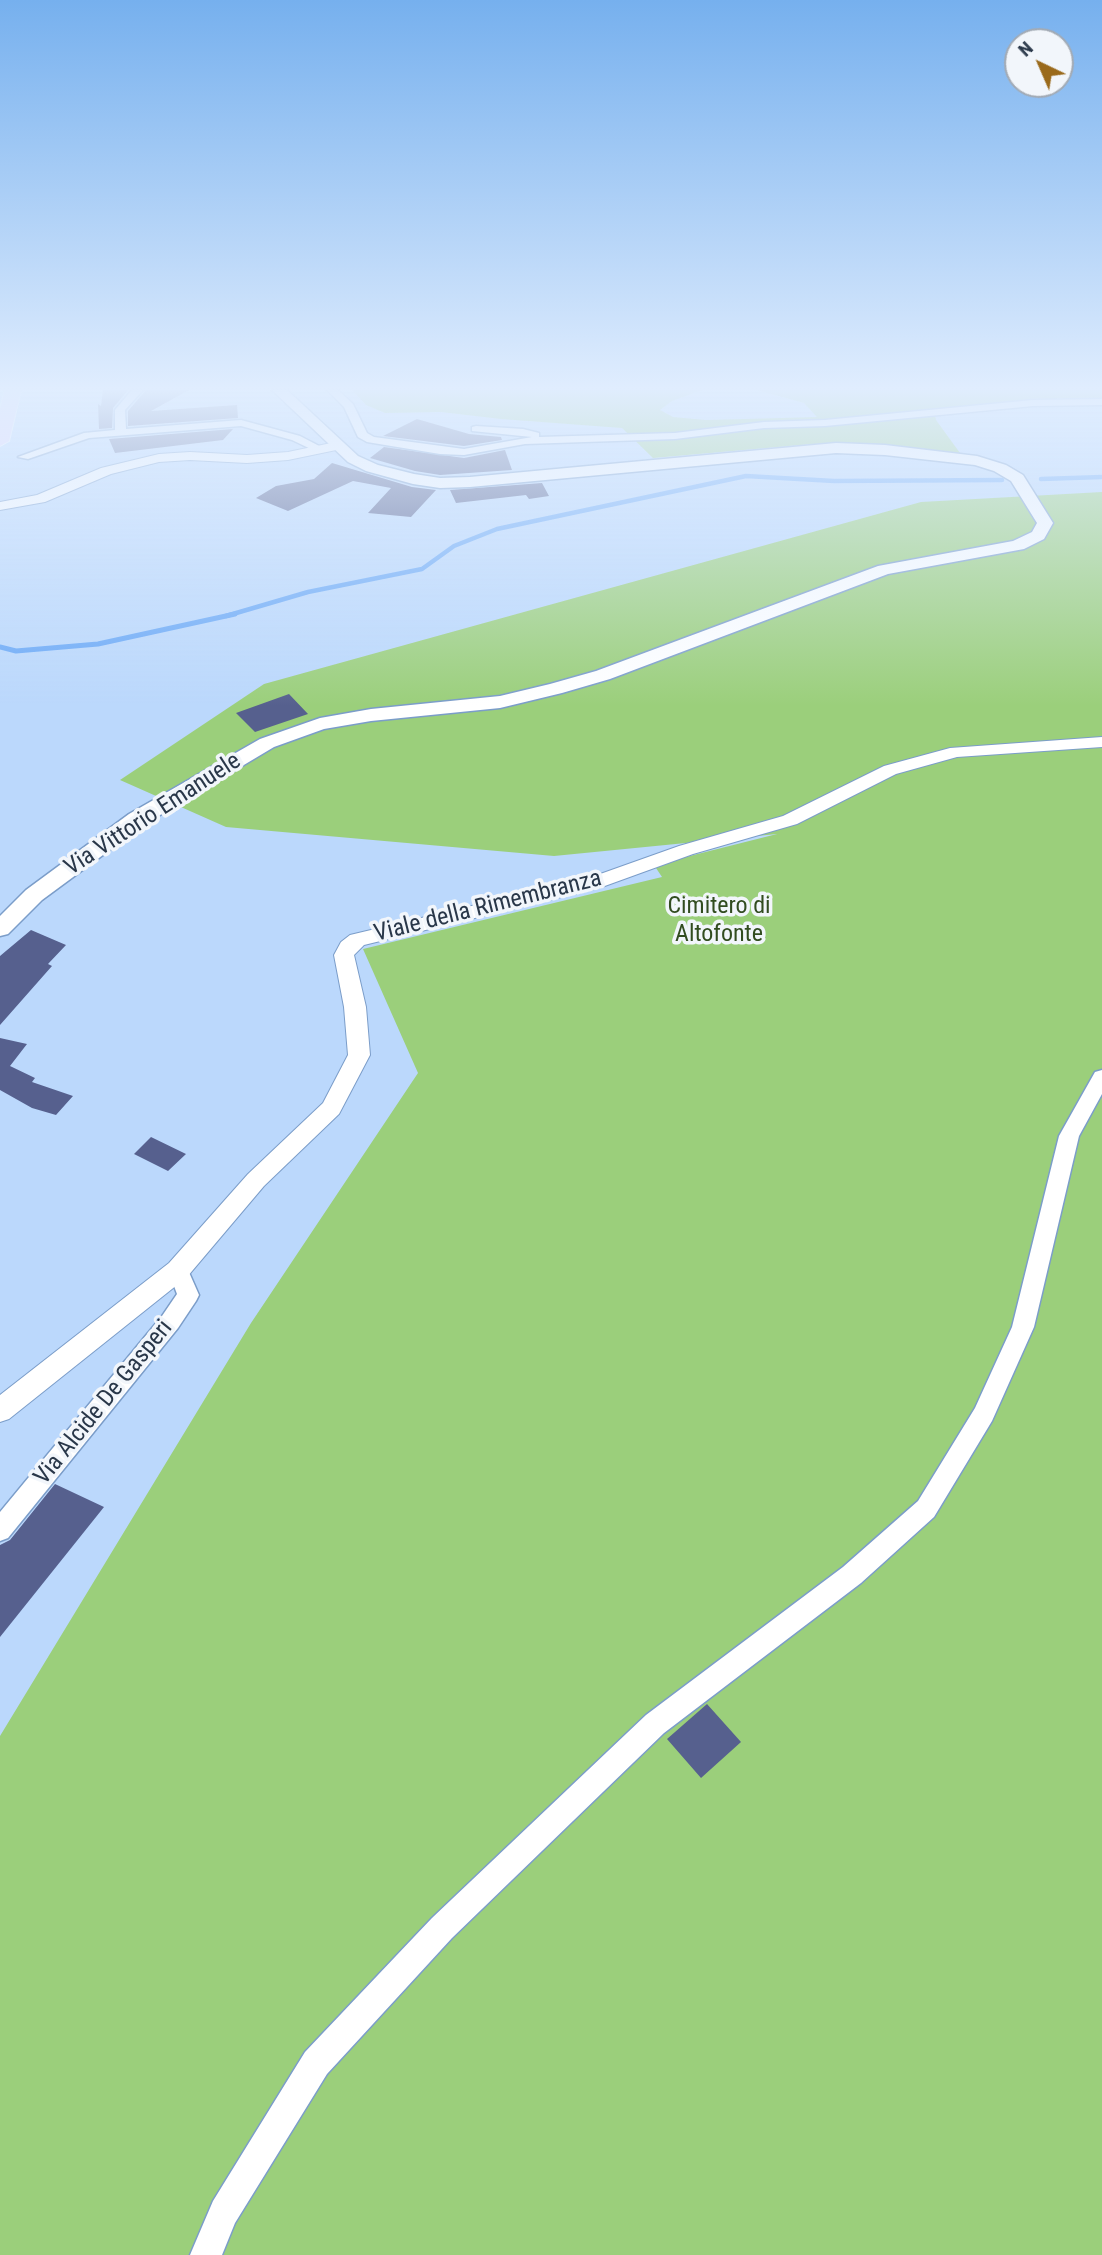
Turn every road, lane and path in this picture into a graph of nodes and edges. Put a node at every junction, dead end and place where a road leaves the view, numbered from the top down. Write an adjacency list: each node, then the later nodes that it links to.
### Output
1 (49, 495): 3 (street)
2 (1028, 495): 5 (main road, Via Vittorio Emanuele)
3 (0, 506)
4 (1102, 742): 7 (street, Viale della Rimembranza)
5 (0, 929)
6 (1102, 1077): 10 (street)
7 (178, 1270): 8 (street, Viale della Rimembranza); 9 (street, Via Alcide De Gasperi)
8 (0, 1412)
9 (0, 1530)
10 (206, 2255)

